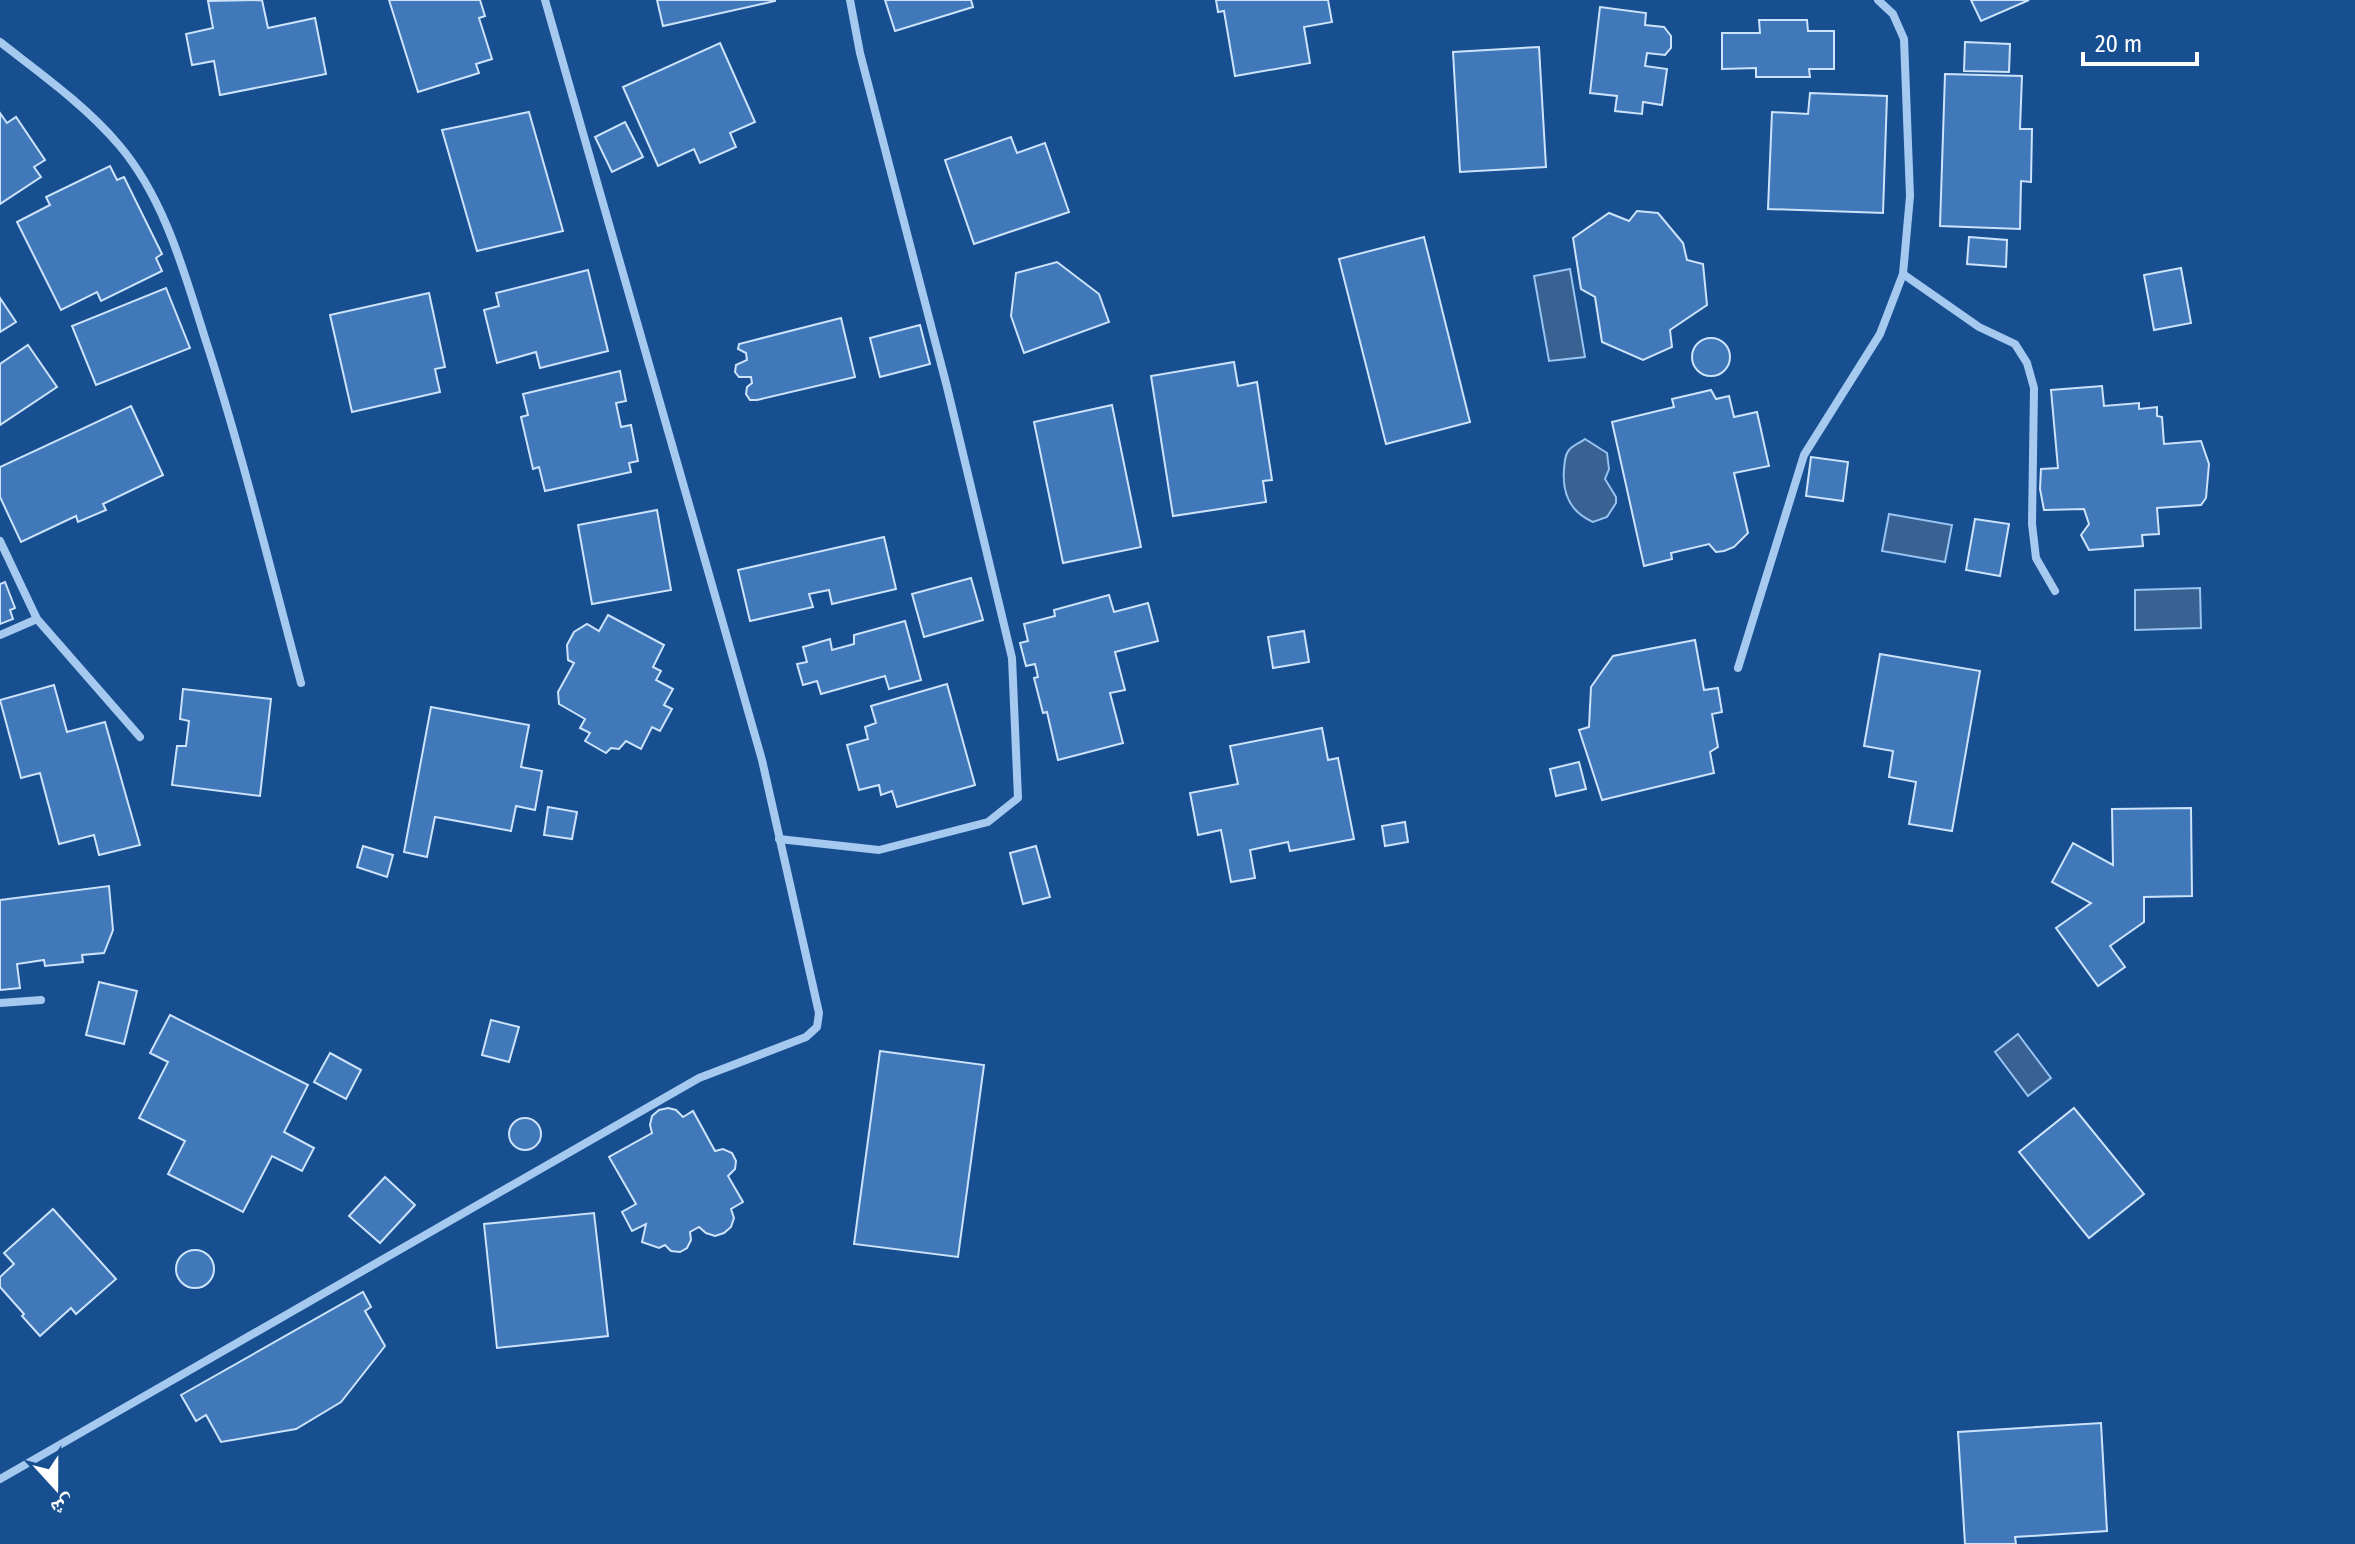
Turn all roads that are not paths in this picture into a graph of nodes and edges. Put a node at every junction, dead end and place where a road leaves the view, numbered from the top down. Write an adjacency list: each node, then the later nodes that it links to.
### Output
1 (545, 0): 13 (street)
2 (850, 0): 13 (street)
3 (1878, 0): 5 (street)
4 (0, 42): 11 (street)
5 (1903, 274): 7 (street); 10 (street)
6 (0, 541): 8 (street)
7 (2055, 591)
8 (37, 619): 9 (street); 12 (street)
9 (0, 635)
10 (1738, 668)
11 (301, 683)
12 (140, 737)
13 (779, 839): 16 (street)
14 (41, 1000): 15 (street)
15 (0, 1003)
16 (0, 1479)

